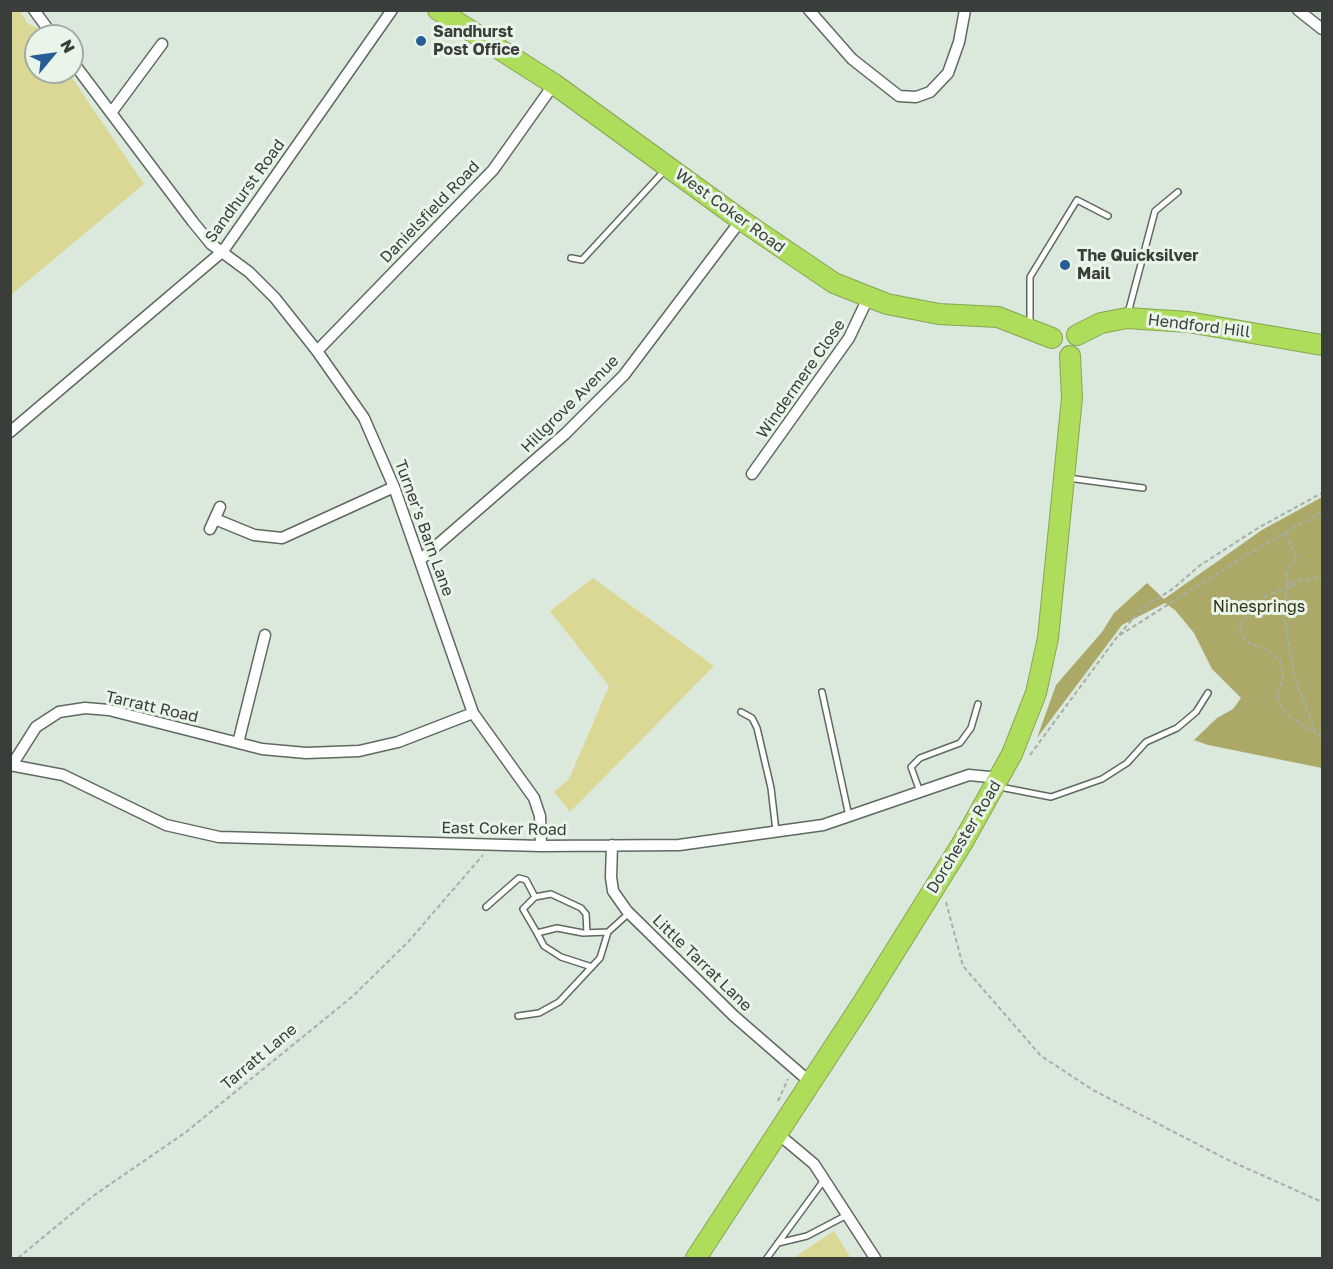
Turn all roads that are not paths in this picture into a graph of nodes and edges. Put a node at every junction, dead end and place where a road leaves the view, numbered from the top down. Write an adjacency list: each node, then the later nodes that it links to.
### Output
1 (34, 10): 7 (street)
2 (392, 10): 17 (street, Sandhurst Road)
3 (438, 10): 11 (highway, West Coker Road)
4 (809, 10): 5 (street)
5 (965, 10)
6 (1298, 10): 8 (street)
7 (44, 24)
8 (1323, 29)
9 (162, 44): 12 (street)
10 (84, 77): 12 (street, Turner's Barn Lane)
11 (554, 84): 13 (highway, West Coker Road); 25 (street, Danielsfield Road)
12 (111, 113): 17 (street, Turner's Barn Lane)
13 (668, 167): 16 (highway, West Coker Road); 18 (lane)
14 (1178, 192): 20 (lane)
15 (1108, 216): 21 (lane)
16 (741, 220): 19 (highway, West Coker Road); 33 (street, Hillgrove Avenue)
17 (223, 251): 25 (street, Turner's Barn Lane); 27 (street, Sandhurst Road)
18 (571, 258)
19 (868, 298): 21 (highway, West Coker Road); 28 (street, Windermere Close)
20 (1127, 318): 22 (highway, Hendford Hill); 24 (highway, Hendford Hill)
21 (1030, 328): 23 (highway, West Coker Road)
22 (1077, 334): 23 (highway); 26 (highway)
23 (1052, 338): 26 (highway)
24 (1323, 345)
25 (317, 351): 30 (street, Turner's Barn Lane)
26 (1070, 357): 29 (highway, Dorchester Road)
27 (10, 432)
28 (752, 474)
29 (1064, 477): 31 (lane); 42 (highway, Dorchester Road)
30 (394, 487): 32 (street); 33 (street, Turner's Barn Lane)
31 (1143, 488)
32 (220, 507)
33 (420, 560): 39 (street, Turner's Barn Lane)
34 (266, 635): 40 (street)
35 (822, 692): 44 (lane)
36 (1208, 693): 42 (lane)
37 (978, 704): 43 (lane)
38 (741, 712): 45 (lane)
39 (473, 713): 40 (street, Tarratt Road); 47 (street, Turner's Barn Lane)
40 (238, 743): 41 (street, Tarratt Road)
41 (11, 765): 47 (street, East Coker Road)
42 (998, 782): 43 (street, East Coker Road); 56 (highway, Dorchester Road)
43 (920, 792): 44 (street, East Coker Road)
44 (849, 816): 45 (street, East Coker Road)
45 (776, 831): 46 (street, East Coker Road)
46 (612, 845): 47 (street, East Coker Road); 50 (street, Little Tarrat Lane)
47 (541, 846)
48 (535, 897): 49 (lane); 52 (lane); 53 (lane)
49 (486, 907)
50 (628, 913): 51 (lane); 56 (street, Little Tarrat Lane)
51 (608, 932): 53 (lane); 54 (lane)
52 (537, 933): 53 (lane); 54 (lane)
53 (587, 933)
54 (592, 967): 55 (lane)
55 (518, 1016)
56 (810, 1082): 57 (highway, Dorchester Road)
57 (777, 1133): 58 (street); 61 (highway, Dorchester Road)
58 (825, 1179): 59 (street); 60 (lane)
59 (847, 1215): 60 (lane); 63 (street)
60 (778, 1243): 62 (lane)
61 (696, 1258)
62 (767, 1258)
63 (875, 1258)

